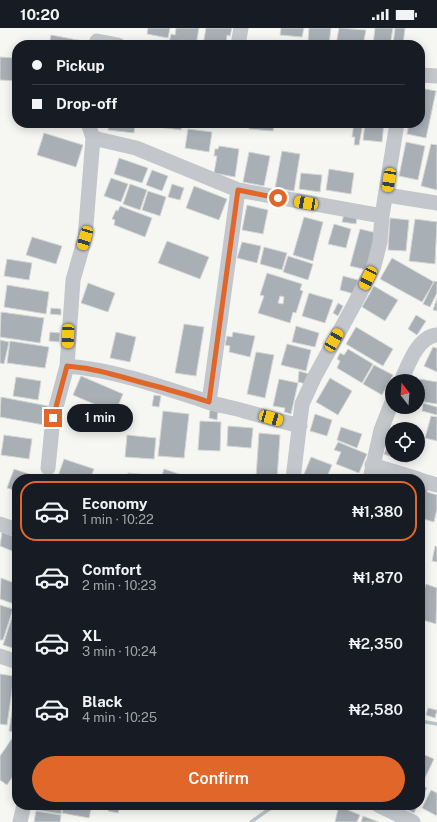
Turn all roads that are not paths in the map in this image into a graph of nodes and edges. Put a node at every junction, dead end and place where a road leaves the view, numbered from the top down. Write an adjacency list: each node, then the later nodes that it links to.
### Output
1 (241, 28): 2 (street)
2 (239, 40)
3 (425, 75): 4 (street)
4 (437, 76)
5 (90, 128): 7 (street)
6 (396, 128): 9 (street)
7 (93, 138): 8 (street); 13 (street)
8 (238, 190): 11 (street); 15 (street)
9 (386, 195): 10 (street); 11 (street)
10 (437, 203)
11 (382, 216): 17 (street)
12 (437, 335): 14 (street)
13 (67, 366): 15 (street); 18 (street)
14 (404, 374)
15 (209, 402): 17 (street)
16 (387, 414): 19 (street)
17 (300, 426): 20 (street)
18 (48, 468)
19 (371, 472): 21 (street)
20 (294, 474)
21 (385, 474)
22 (425, 481): 23 (street)
23 (437, 485)
24 (0, 524): 25 (street)
25 (12, 528)
26 (0, 656): 27 (street)
27 (12, 660)
28 (23, 810): 31 (street)
29 (387, 810): 30 (street)
30 (406, 821)
31 (20, 822)

